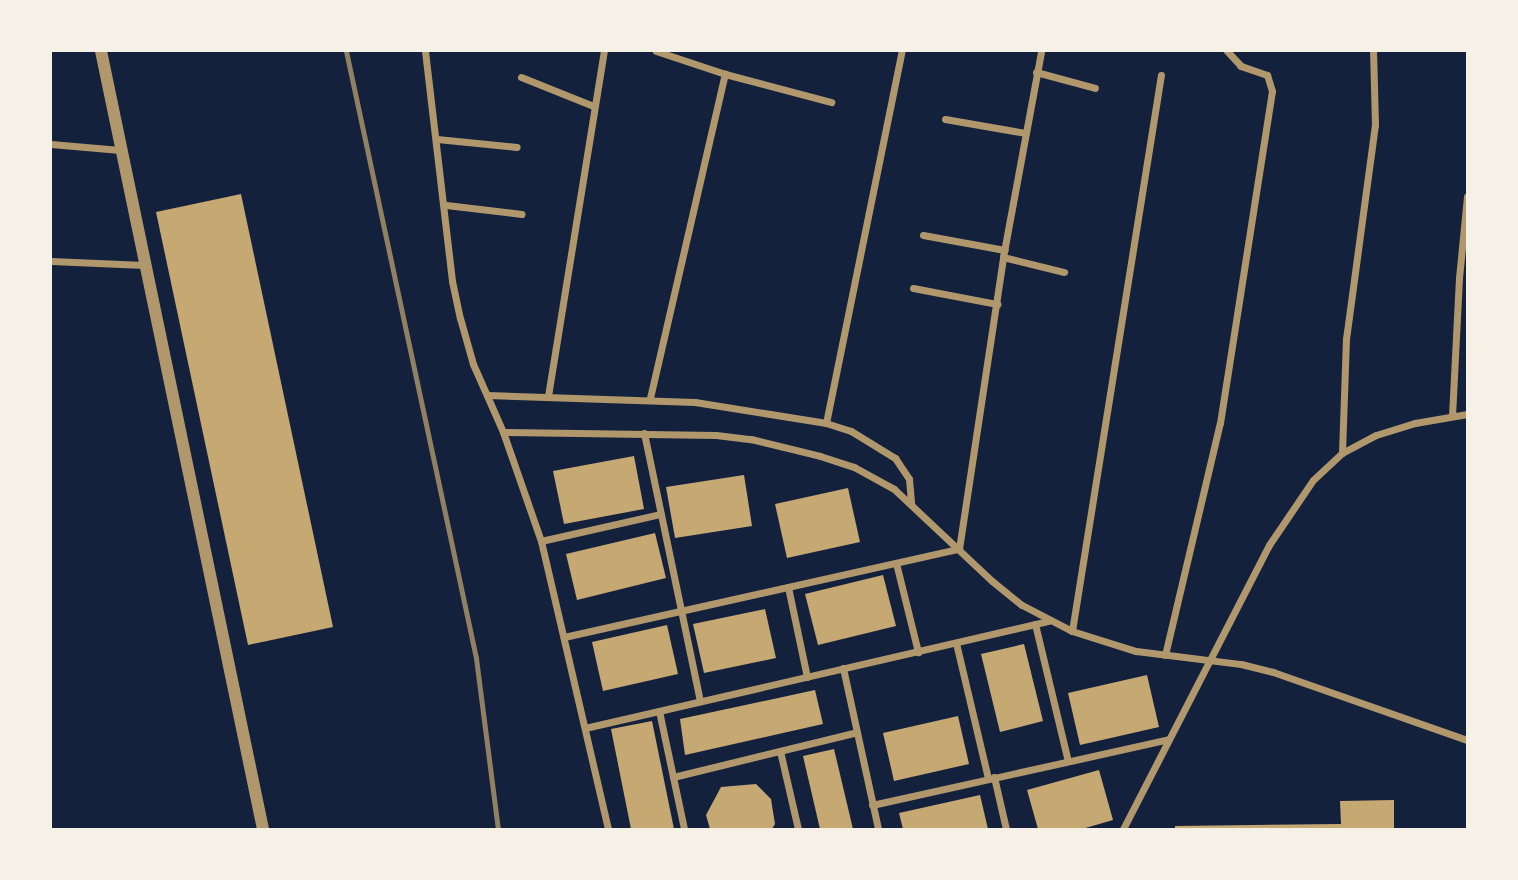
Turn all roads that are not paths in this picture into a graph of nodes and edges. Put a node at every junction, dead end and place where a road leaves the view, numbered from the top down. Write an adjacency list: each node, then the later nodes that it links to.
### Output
1 (101, 51): 21 (street)
2 (425, 51): 18 (street)
3 (604, 51): 15 (street)
4 (656, 51): 10 (street)
5 (902, 51): 37 (street)
6 (1039, 51): 9 (street)
7 (1227, 51): 54 (street)
8 (1373, 51): 40 (street)
9 (1036, 72): 13 (street); 17 (street)
10 (725, 74): 14 (street); 34 (street)
11 (1161, 75): 50 (street)
12 (521, 78): 15 (street)
13 (1095, 88)
14 (831, 102)
15 (593, 106): 33 (street)
16 (945, 119): 17 (street)
17 (1025, 133): 26 (street)
18 (437, 139): 20 (street); 23 (street)
19 (51, 144): 21 (street)
20 (517, 146)
21 (120, 150): 28 (street)
22 (1467, 196): 36 (street)
23 (446, 205): 24 (street); 32 (street)
24 (521, 214)
25 (923, 235): 26 (street)
26 (1004, 253): 29 (street); 31 (street)
27 (51, 261): 28 (street)
28 (144, 265): 69 (street)
29 (1064, 272)
30 (914, 288): 31 (street)
31 (997, 304): 44 (street)
32 (486, 395): 33 (street); 38 (street)
33 (548, 396): 34 (street)
34 (650, 398): 37 (street)
35 (1467, 414): 36 (street)
36 (1452, 416): 40 (street)
37 (827, 423): 41 (street)
38 (503, 432): 39 (street); 43 (street)
39 (644, 433): 41 (street); 42 (street)
40 (1342, 453): 55 (street)
41 (911, 504): 44 (street)
42 (661, 514): 43 (street); 47 (street)
43 (541, 541): 51 (street)
44 (959, 549): 45 (street); 48 (street)
45 (897, 563): 46 (street); 53 (street)
46 (788, 587): 47 (street); 57 (street)
47 (681, 611): 51 (street); 58 (street)
48 (1050, 621): 49 (street); 50 (street)
49 (1035, 624): 52 (street); 65 (street)
50 (1072, 631): 54 (street)
51 (564, 637): 60 (street)
52 (956, 643): 53 (street); 67 (street)
53 (918, 652): 56 (street)
54 (1165, 655): 55 (street)
55 (1209, 660): 62 (street); 63 (street)
56 (843, 668): 57 (street); 61 (street)
57 (807, 677): 58 (street)
58 (700, 701): 59 (street)
59 (659, 711): 60 (street); 66 (street)
60 (585, 728): 70 (street)
61 (857, 732): 64 (street); 68 (street)
62 (1169, 739): 65 (street); 75 (street)
63 (1467, 740)
64 (780, 751): 66 (street); 72 (street)
65 (1068, 761): 67 (street)
66 (673, 777): 71 (street)
67 (991, 778): 68 (street); 74 (street)
68 (872, 804): 73 (street)
69 (263, 829)
70 (608, 829)
71 (684, 829)
72 (798, 829)
73 (878, 829)
74 (1006, 829)
75 (1123, 829)

